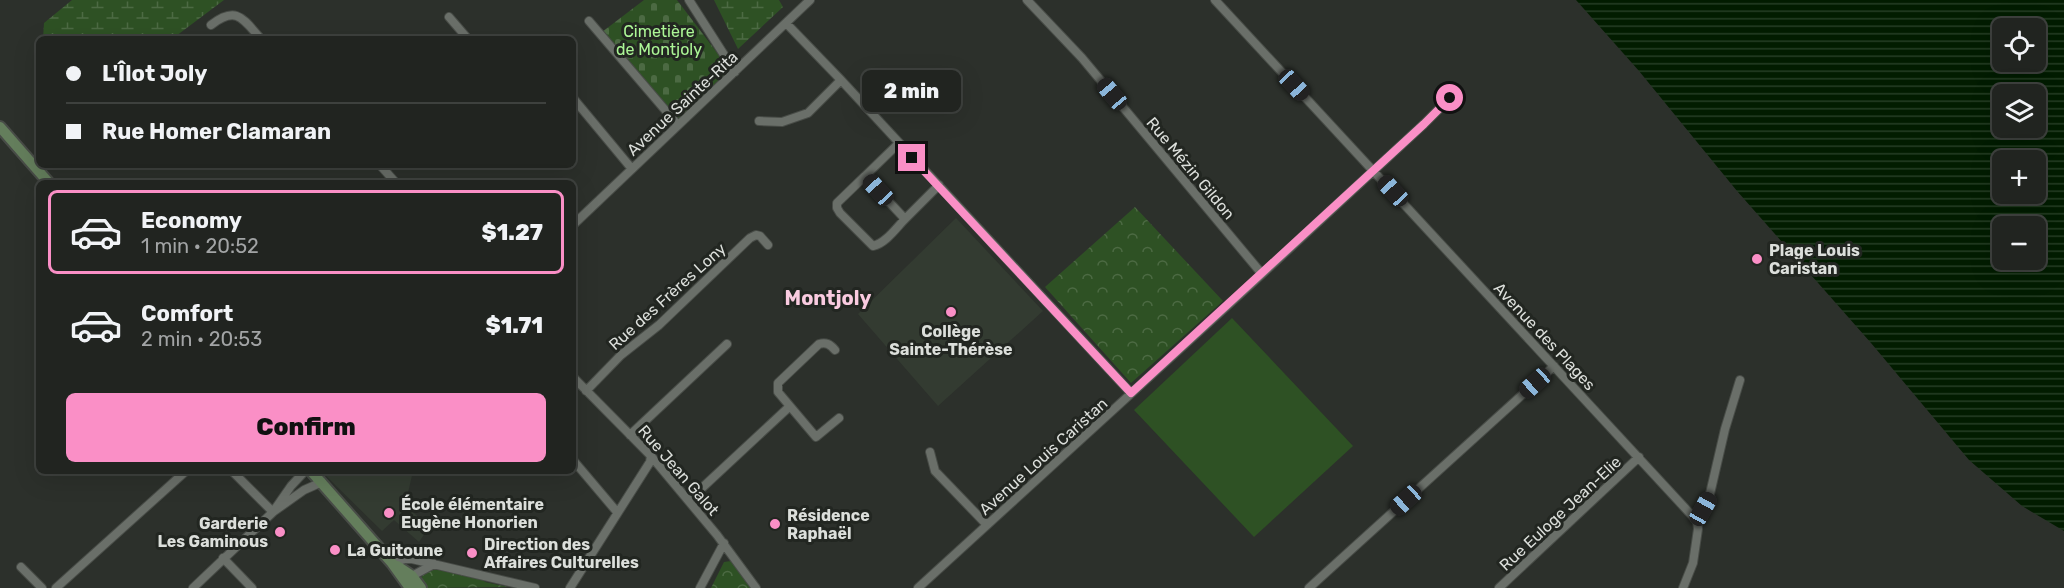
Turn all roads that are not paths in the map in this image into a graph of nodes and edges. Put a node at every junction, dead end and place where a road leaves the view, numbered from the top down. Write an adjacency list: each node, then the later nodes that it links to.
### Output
1 (689, 0): 11 (street)
2 (810, 0): 7 (street, Avenue Sainte-Rita)
3 (1027, 0): 29 (street, Rue Mézin Gildon)
4 (1215, 0): 21 (street, Avenue des Plages)
5 (449, 17): 10 (street)
6 (588, 21): 16 (street)
7 (786, 23): 11 (street, Avenue Sainte-Rita); 12 (street)
8 (211, 25): 9 (street)
9 (258, 36)
10 (465, 36)
11 (735, 72): 16 (street, Avenue Sainte-Rita)
12 (841, 80): 15 (street); 18 (street)
13 (1450, 98): 21 (street, Avenue Louis Caristan)
14 (576, 102): 20 (street)
15 (759, 121)
16 (678, 125): 20 (street, Avenue Sainte-Rita)
17 (0, 127): 23 (main road)
18 (899, 144): 22 (street); 25 (street)
19 (383, 168): 24 (street)
20 (632, 169): 27 (street, Avenue Sainte-Rita)
21 (1374, 170): 29 (street, Avenue Louis Caristan); 32 (street, Avenue des Plages)
22 (865, 176): 26 (street); 26 (street)
23 (46, 180)
24 (393, 180)
25 (939, 185): 26 (street); 36 (street)
26 (905, 219)
27 (576, 222)
28 (768, 245): 35 (street, Rue des Frères Lony)
29 (1262, 274): 36 (street, Avenue Louis Caristan)
30 (727, 344): 39 (street)
31 (835, 350): 37 (street)
32 (1554, 366): 42 (street, Avenue des Plages); 72 (street)
33 (576, 380): 35 (street, Rue Jean Galot)
34 (1740, 380): 52 (street)
35 (586, 391): 39 (street, Rue Jean Galot)
36 (1131, 393): 53 (street, Avenue Louis Caristan)
37 (789, 407): 38 (street); 49 (street)
38 (839, 417)
39 (630, 435): 41 (street, Rue Jean Galot)
40 (930, 452): 53 (street)
41 (651, 456): 49 (street, Rue Jean Galot); 51 (street)
42 (1639, 457): 52 (street, Avenue des Plages); 73 (street, Rue Euloge Jean-Elie)
43 (576, 463): 51 (street)
44 (183, 474): 62 (street)
45 (235, 474): 50 (street)
46 (302, 474): 50 (street)
47 (314, 474): 48 (main road)
48 (322, 482): 50 (street); 56 (main road)
49 (689, 500): 54 (street, Rue Jean Galot)
50 (273, 512): 55 (street)
51 (618, 512): 68 (street)
52 (1697, 521): 74 (street)
53 (987, 525): 71 (street, Avenue Louis Caristan)
54 (724, 543): 69 (street); 70 (street, Rue Jean Galot)
55 (224, 558): 63 (street); 64 (street)
56 (392, 563): 57 (street); 59 (main road); 60 (main road)
57 (435, 563): 60 (street); 67 (street)
58 (21, 567): 61 (street)
59 (399, 572): 60 (street); 65 (main road)
60 (412, 576): 66 (main road)
61 (42, 588)
62 (56, 588)
63 (193, 588)
64 (252, 588)
65 (410, 588)
66 (421, 588)
67 (535, 588)
68 (570, 588)
69 (700, 588)
70 (756, 588)
71 (918, 588)
72 (1309, 588)
73 (1499, 588)
74 (1683, 588)

